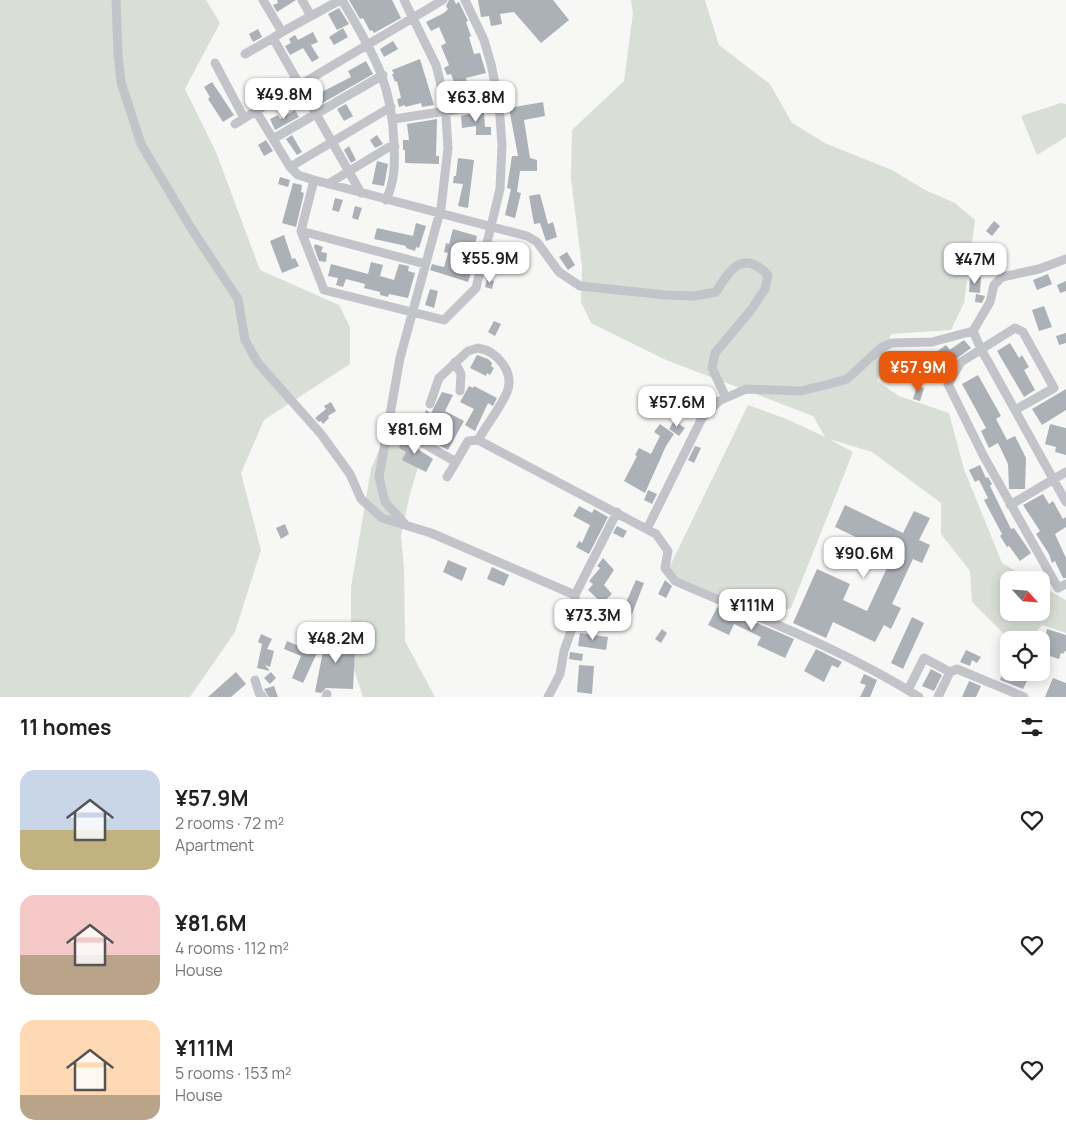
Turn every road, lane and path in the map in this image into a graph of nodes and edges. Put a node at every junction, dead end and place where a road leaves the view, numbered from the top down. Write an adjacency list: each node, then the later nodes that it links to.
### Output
1 (116, 0): 56 (street)
2 (263, 0): 10 (street)
3 (302, 0): 8 (street)
4 (341, 0): 8 (street); 12 (street)
5 (404, 0): 9 (street)
6 (442, 0): 9 (street)
7 (465, 0): 17 (street)
8 (311, 16): 10 (street)
9 (414, 17): 12 (street); 20 (street)
10 (282, 32): 11 (street)
11 (273, 38): 13 (street); 16 (street)
12 (368, 44): 15 (street); 16 (street)
13 (245, 54)
14 (215, 63): 22 (street)
15 (383, 75): 18 (street); 21 (street)
16 (300, 83): 19 (street); 21 (street)
17 (499, 103): 20 (street); 35 (street)
18 (391, 107): 23 (street); 26 (street)
19 (256, 111): 22 (street); 25 (street)
20 (446, 111): 23 (street); 34 (street)
21 (317, 114): 25 (street); 26 (street)
22 (244, 118): 24 (street)
23 (394, 119): 27 (street)
24 (234, 124)
25 (272, 139): 28 (street)
26 (332, 141): 28 (street); 29 (street)
27 (395, 147): 29 (street); 33 (street)
28 (290, 167): 30 (street)
29 (349, 171): 31 (street); 32 (street)
30 (314, 180): 31 (street); 36 (street)
31 (328, 184): 32 (street)
32 (361, 192): 33 (street)
33 (386, 200): 34 (street)
34 (439, 214): 35 (street); 38 (street)
35 (492, 226): 39 (street); 44 (street)
36 (301, 231): 38 (street); 39 (street)
37 (1066, 259): 40 (street)
38 (425, 264): 39 (street)
39 (412, 311): 56 (street)
40 (973, 331): 41 (street); 44 (street)
41 (981, 349): 46 (street); 46 (street); 54 (street)
42 (455, 362): 43 (street); 45 (street); 48 (street)
43 (460, 391)
44 (726, 398): 57 (street)
45 (430, 404)
46 (1015, 410): 52 (street)
47 (429, 427): 49 (street)
48 (478, 440): 49 (street); 55 (street)
49 (456, 462): 51 (street)
50 (1066, 472): 52 (street)
51 (448, 477)
52 (1052, 479): 53 (street); 54 (street)
53 (1066, 502)
54 (1010, 504): 58 (street)
55 (617, 512): 57 (street); 59 (street)
56 (406, 524): 59 (street)
57 (647, 529): 62 (street)
58 (1066, 584)
59 (575, 595): 64 (street)
60 (950, 672): 62 (street); 65 (street); 66 (street)
61 (254, 680): 63 (street)
62 (914, 695)
63 (263, 697)
64 (548, 697)
65 (938, 697)
66 (1024, 697)

